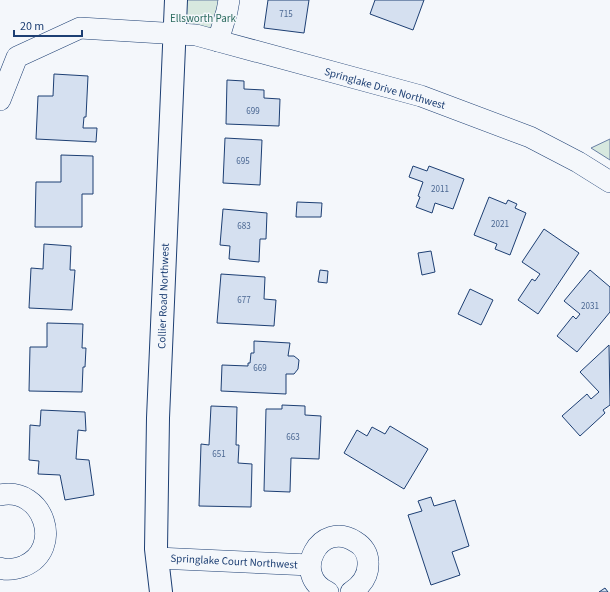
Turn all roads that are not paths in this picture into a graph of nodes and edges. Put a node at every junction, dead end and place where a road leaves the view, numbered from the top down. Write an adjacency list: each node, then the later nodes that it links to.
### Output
1 (176, 0): 3 (street, Collier Road Northwest)
2 (229, 0): 4 (street)
3 (174, 34): 4 (street, Springlake Drive Northwest); 5 (street, Springlake Drive Northwest); 8 (street, Collier Road Northwest)
4 (218, 41): 6 (street, Springlake Drive Northwest)
5 (0, 100)
6 (610, 182)
7 (0, 495): 10 (street)
8 (158, 558): 9 (street, Springlake Court Northwest); 11 (street, Collier Road Northwest)
9 (310, 565): 12 (street, Springlake Court Northwest); 13 (street, Springlake Court Northwest)
10 (0, 568)
11 (161, 592)
12 (328, 592)
13 (352, 592)

